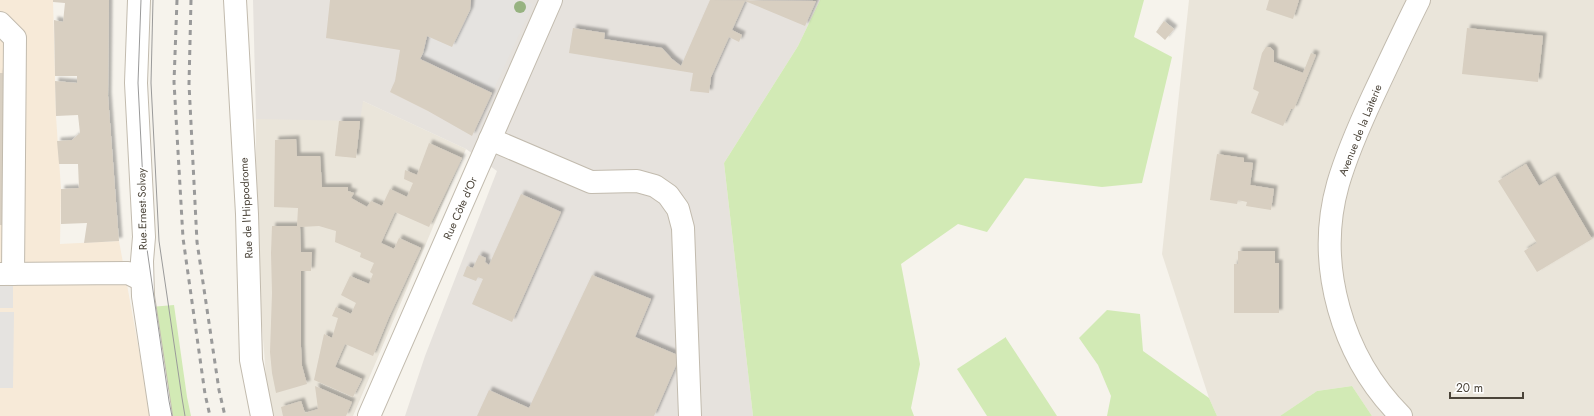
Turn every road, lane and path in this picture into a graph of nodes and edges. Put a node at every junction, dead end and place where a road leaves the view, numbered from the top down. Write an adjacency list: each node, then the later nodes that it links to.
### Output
1 (139, 0): 8 (street, Rue Ernest Solvay)
2 (235, 0): 10 (street, Rue de l'Hippodrome)
3 (551, 0): 6 (street, Rue Côte d'Or)
4 (1419, 0): 13 (street, Avenue de la Laiterie)
5 (0, 23): 7 (street)
6 (490, 139): 11 (street, Rue Côte d'Or); 12 (street)
7 (7, 274): 8 (street)
8 (142, 280): 9 (street, Rue Ernest Solvay)
9 (161, 416)
10 (262, 416)
11 (369, 416)
12 (690, 416)
13 (1401, 416)

